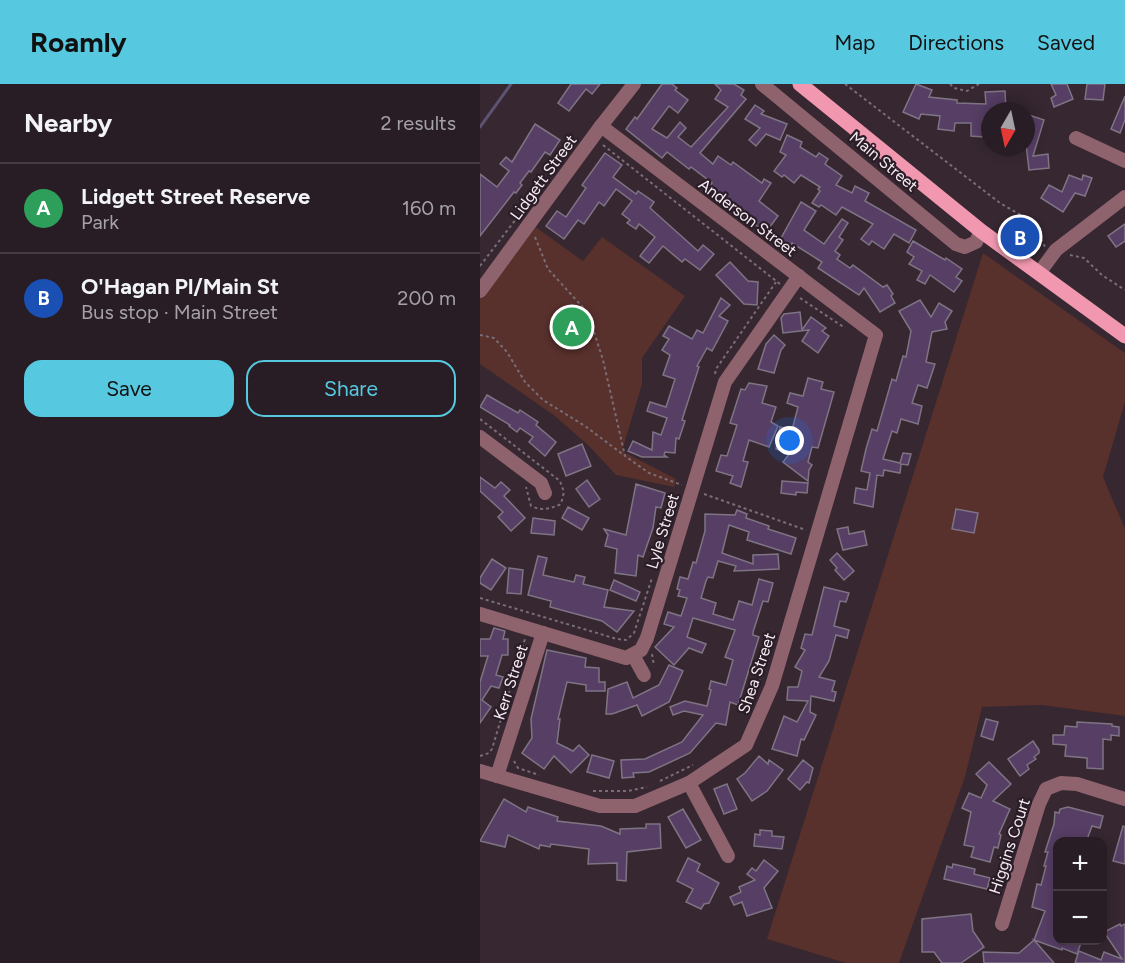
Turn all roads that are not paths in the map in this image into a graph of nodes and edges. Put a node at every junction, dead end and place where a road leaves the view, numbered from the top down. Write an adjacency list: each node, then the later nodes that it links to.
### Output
1 (634, 84): 4 (street, Lidgett Street)
2 (762, 84): 8 (street, Main Street)
3 (800, 84): 8 (main road, Main Street)
4 (606, 130): 10 (street, Anderson Street); 11 (street, Lidgett Street)
5 (1076, 138): 6 (street)
6 (1125, 161)
7 (1125, 197): 9 (street)
8 (981, 231): 9 (main road, Main Street)
9 (1039, 273): 13 (main road, Main Street)
10 (799, 276): 12 (street, Anderson Street); 18 (street, Lyle Street)
11 (480, 291)
12 (876, 334): 22 (street, Shea Street)
13 (1125, 336)
14 (480, 437): 15 (street)
15 (545, 493)
16 (480, 614): 17 (street)
17 (543, 633): 18 (street); 21 (street, Kerr Street)
18 (633, 655): 19 (street)
19 (649, 673)
20 (480, 771): 21 (street, Shea Street)
21 (497, 776): 22 (street, Shea Street)
22 (689, 783): 24 (street)
23 (1125, 799): 25 (street, Higgins Court)
24 (728, 855)
25 (1002, 924)

